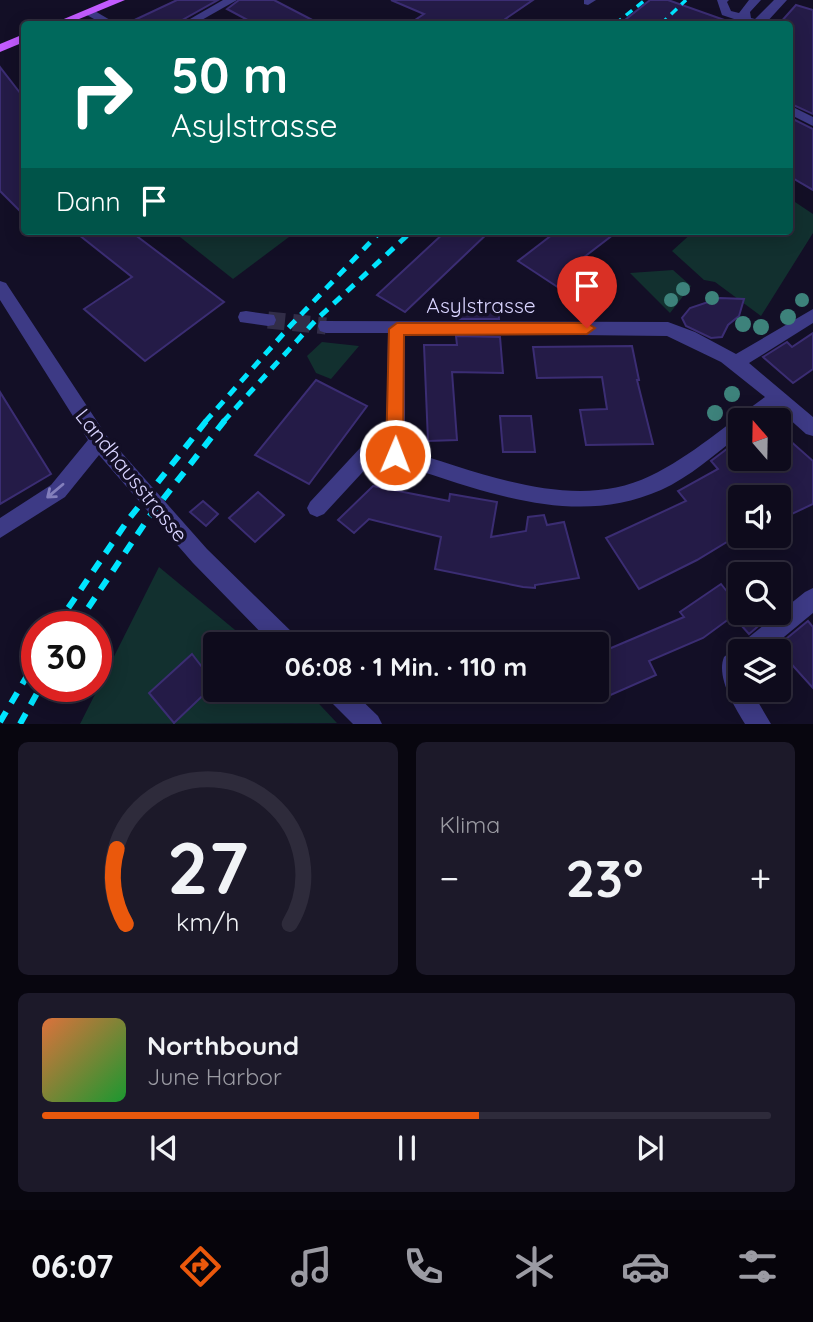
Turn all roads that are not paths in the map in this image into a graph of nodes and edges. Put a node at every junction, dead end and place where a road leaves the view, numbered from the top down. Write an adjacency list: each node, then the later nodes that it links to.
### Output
1 (119, 0): 9 (main road)
2 (231, 0): 13 (street)
3 (723, 0): 10 (street)
4 (739, 0): 10 (street)
5 (755, 0): 15 (street)
6 (771, 0): 16 (street)
7 (781, 0): 17 (street)
8 (792, 0): 18 (street)
9 (89, 12): 11 (main road); 12 (street)
10 (726, 13): 14 (street)
11 (66, 21)
12 (106, 21)
13 (191, 21)
14 (749, 21)
15 (753, 21)
16 (756, 21)
17 (757, 21)
18 (773, 21)
19 (21, 39): 20 (main road)
20 (0, 48)
21 (793, 111): 22 (street)
22 (813, 122)
23 (2, 292): 34 (street, Landhausstrasse)
24 (813, 315): 29 (street)
25 (246, 317): 26 (street)
26 (268, 320)
27 (326, 326): 28 (street, Asylstrasse)
28 (397, 329): 29 (street, Asylstrasse); 35 (street)
29 (735, 363): 30 (street, Asylstrasse)
30 (777, 398): 31 (street); 32 (street, Asylstrasse)
31 (763, 408)
32 (813, 428)
33 (728, 433): 35 (street)
34 (99, 441): 37 (street, one-way to 37); 39 (street, Landhausstrasse)
35 (395, 455): 36 (street)
36 (317, 508)
37 (0, 529)
38 (813, 599): 40 (street)
39 (276, 632)
40 (764, 639)
41 (348, 702): 43 (street)
42 (744, 702): 44 (street)
43 (370, 723)
44 (759, 723)

